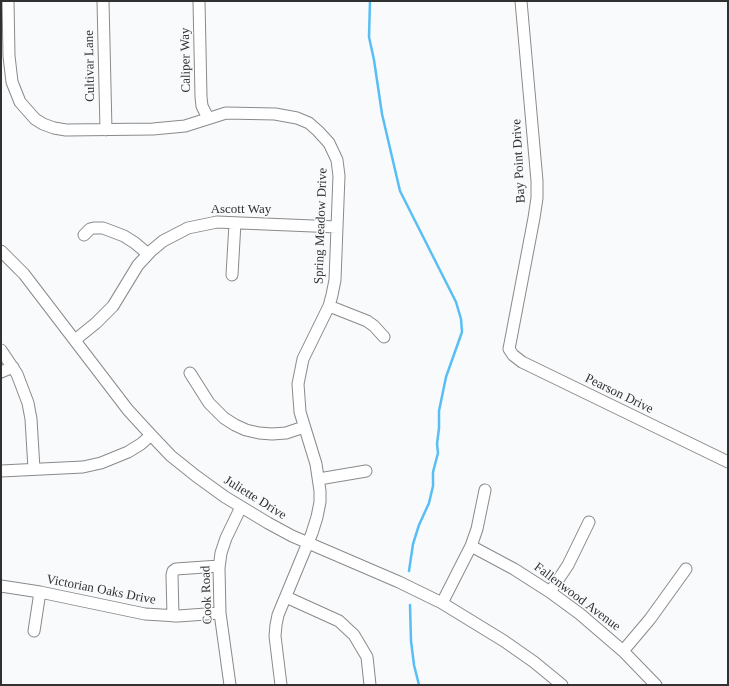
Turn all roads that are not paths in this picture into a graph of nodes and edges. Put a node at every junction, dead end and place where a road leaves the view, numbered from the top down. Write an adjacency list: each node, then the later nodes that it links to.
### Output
1 (8, 1): 6 (street, Spring Meadow Drive)
2 (103, 1): 6 (street, Cultivar Lane)
3 (199, 1): 5 (street, Caliper Way)
4 (521, 1): 16 (street, Bay Point Drive)
5 (208, 118): 6 (street, Spring Meadow Drive); 8 (street, Spring Meadow Drive)
6 (106, 130)
7 (235, 223): 8 (street, Ascott Way); 11 (street, Ascott Way); 12 (street)
8 (338, 227): 13 (street, Spring Meadow Drive)
9 (84, 235): 11 (street)
10 (1, 251): 15 (street, Juliette Drive)
11 (148, 254): 15 (street, Ascott Way)
12 (232, 274)
13 (328, 306): 14 (street); 21 (street, Spring Meadow Drive)
14 (384, 337)
15 (75, 340): 22 (street, Juliette Drive)
16 (510, 342): 23 (street, Pearson Drive)
17 (1, 350): 18 (street)
18 (13, 367): 19 (street); 24 (street)
19 (1, 372)
20 (190, 373): 21 (street)
21 (304, 427): 27 (street, Spring Meadow Drive)
22 (150, 435): 24 (street); 29 (street, Juliette Drive)
23 (728, 462)
24 (34, 469): 25 (street)
25 (1, 471)
26 (366, 471): 27 (street)
27 (319, 479): 31 (street, Spring Meadow Drive)
28 (485, 490): 32 (street)
29 (240, 507): 31 (street, Juliette Drive); 33 (street, Cook Road)
30 (589, 522): 37 (street)
31 (308, 542): 38 (street, Spring Meadow Drive); 39 (street, Juliette Drive)
32 (471, 546): 37 (street, Fallenwood Avenue); 39 (street)
33 (219, 566): 40 (street, Cook Road); 41 (street)
34 (686, 569): 43 (street)
35 (1, 586): 36 (street, Victorian Oaks Drive)
36 (40, 592): 41 (street, Victorian Oaks Drive); 42 (street)
37 (550, 592): 43 (street, Fallenwood Avenue)
38 (286, 597): 45 (street, Spring Meadow Drive); 46 (street)
39 (442, 603): 47 (street, Juliette Drive)
40 (220, 613): 41 (street, Victorian Oaks Drive); 44 (street, Cook Road)
41 (173, 616)
42 (34, 631)
43 (623, 651): 48 (street, Fallenwood Avenue)
44 (230, 685)
45 (281, 685)
46 (370, 685)
47 (562, 685)
48 (656, 685)

